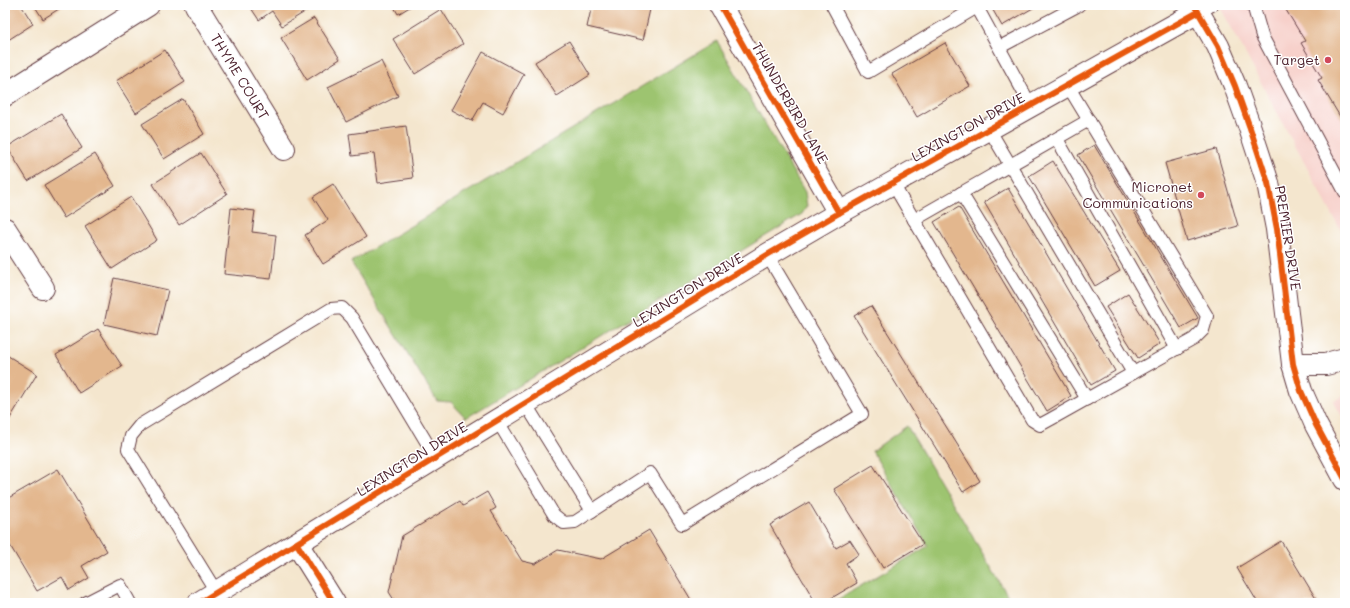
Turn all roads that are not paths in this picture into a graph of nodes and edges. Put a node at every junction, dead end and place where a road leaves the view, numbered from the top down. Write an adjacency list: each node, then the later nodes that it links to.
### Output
1 (148, 5): 11 (street)
2 (196, 5): 16 (street, THYME COURT)
3 (720, 5): 21 (street, THUNDERBIRD LANE)
4 (832, 5): 7 (lane)
5 (1079, 5): 9 (lane)
6 (1253, 5): 19 (lane)
7 (976, 6): 9 (lane)
8 (1201, 7): 10 (street, LEXINGTON DRIVE); 28 (street, PREMIER DRIVE)
9 (1000, 47): 12 (lane)
10 (1068, 86): 12 (street, LEXINGTON DRIVE); 13 (lane)
11 (5, 95)
12 (1031, 106): 14 (street, LEXINGTON DRIVE)
13 (1090, 120): 15 (lane); 26 (lane)
14 (989, 129): 17 (lane); 18 (street, LEXINGTON DRIVE)
15 (1057, 139): 17 (lane); 26 (lane)
16 (284, 149)
17 (1010, 166): 20 (lane); 29 (lane)
18 (892, 184): 21 (street, LEXINGTON DRIVE); 22 (lane)
19 (1345, 192)
20 (961, 193): 22 (lane); 30 (lane)
21 (840, 213): 24 (street, LEXINGTON DRIVE)
22 (914, 220): 30 (lane)
23 (5, 229): 25 (street)
24 (767, 255): 31 (street, LEXINGTON DRIVE); 35 (lane)
25 (43, 288)
26 (1177, 349): 29 (lane)
27 (1345, 360): 28 (street)
28 (1293, 364): 34 (street, PREMIER DRIVE)
29 (1133, 373): 30 (lane)
30 (1087, 399)
31 (526, 403): 32 (street, LEXINGTON DRIVE); 35 (lane)
32 (497, 420): 33 (street, LEXINGTON DRIVE); 35 (lane)
33 (436, 458): 36 (street, LEXINGTON DRIVE); 37 (lane)
34 (1345, 479)
35 (592, 511)
36 (298, 544): 37 (street, LEXINGTON DRIVE); 40 (street)
37 (208, 598)
38 (85, 603): 39 (lane)
39 (130, 603)
40 (334, 603)

